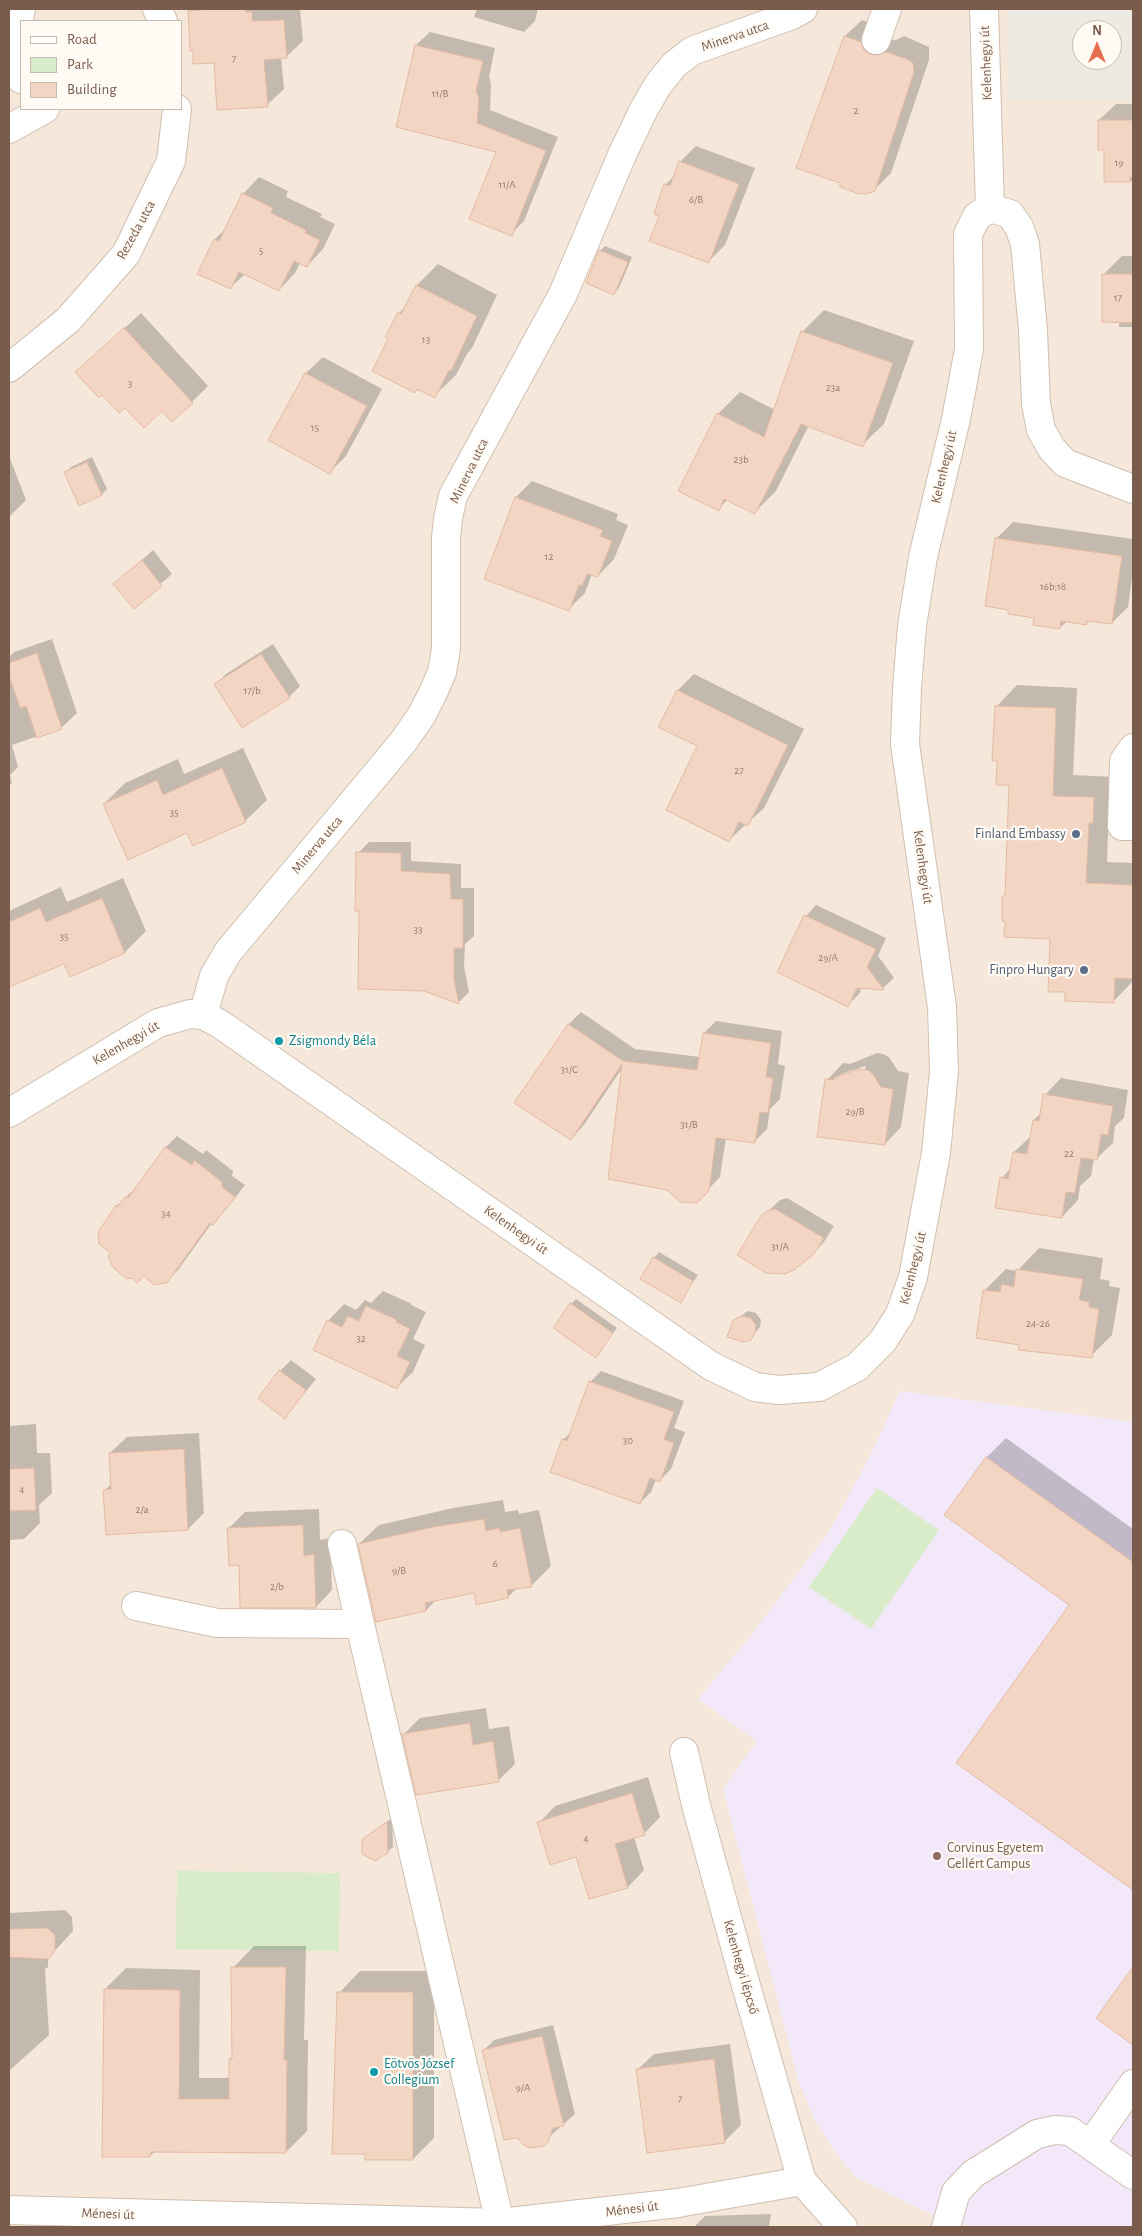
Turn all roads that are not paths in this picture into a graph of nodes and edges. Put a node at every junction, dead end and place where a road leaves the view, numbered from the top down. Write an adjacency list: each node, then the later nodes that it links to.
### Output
1 (21, 9): 6 (street)
2 (803, 9): 15 (street, Minerva utca)
3 (887, 9): 5 (street)
4 (984, 9): 10 (street, Kelenhegyi út)
5 (876, 40)
6 (20, 76)
7 (43, 110): 9 (street)
8 (177, 110): 11 (street, Rezeda utca)
9 (9, 129)
10 (990, 208): 12 (street); 15 (street, Kelenhegyi út)
11 (9, 368)
12 (1133, 489)
13 (1133, 748): 14 (street)
14 (1133, 826)
15 (203, 1015): 16 (street, Kelenhegyi út)
16 (9, 1113)
17 (342, 1544): 19 (street)
18 (136, 1606): 19 (street)
19 (360, 1624): 26 (street)
20 (684, 1752): 24 (street, Kelenhegyi lépcső)
21 (1133, 2084): 22 (street)
22 (1091, 2144): 23 (street); 28 (street)
23 (1133, 2175)
24 (802, 2181): 26 (street, Ménesi út); 27 (street)
25 (9, 2210): 26 (street, Ménesi út)
26 (500, 2223)
27 (844, 2227)
28 (946, 2227)

